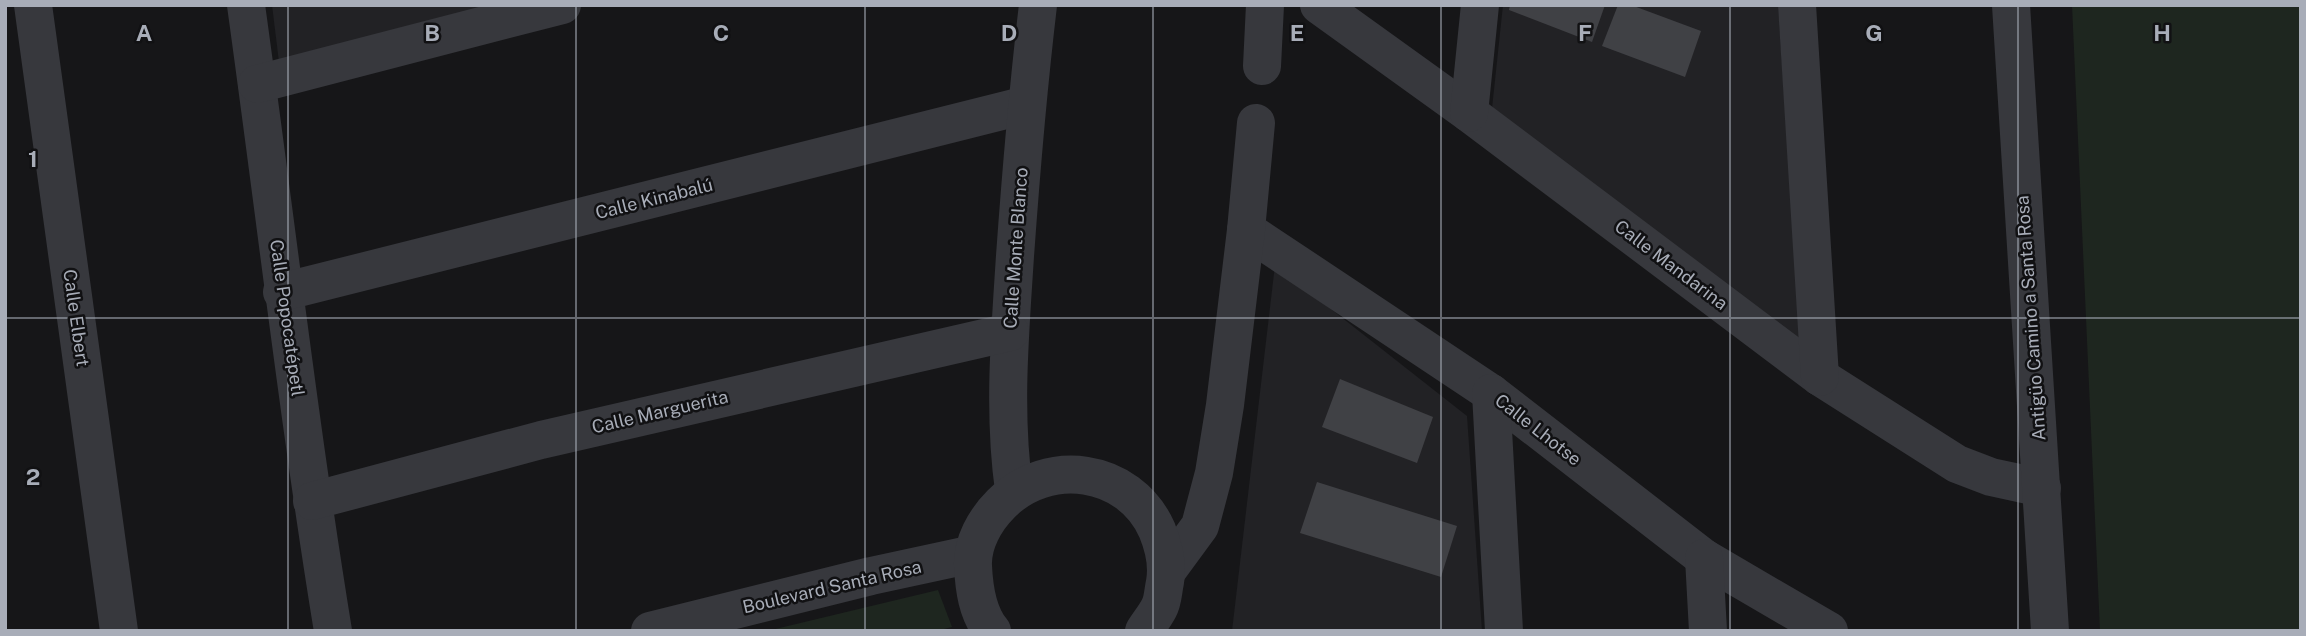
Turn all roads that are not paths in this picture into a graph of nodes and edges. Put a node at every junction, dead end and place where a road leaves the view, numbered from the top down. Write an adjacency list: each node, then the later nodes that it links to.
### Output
1 (33, 5): 27 (street, Calle Elbert)
2 (246, 5): 11 (street, Calle Popocatépetl)
3 (562, 5): 11 (street)
4 (1038, 5): 12 (street, Calle Monte Blanco)
5 (1265, 5): 10 (street)
6 (1320, 5): 13 (street, Calle Mandarina)
7 (1480, 5): 13 (street)
8 (1797, 5): 18 (street)
9 (2011, 5): 20 (street, Antigüo Camino a Santa Rosa)
10 (1262, 66)
11 (257, 84): 16 (street, Calle Popocatépetl)
12 (1026, 105): 16 (street, Calle Kinabalú); 17 (street, Calle Monte Blanco)
13 (1469, 113): 18 (street, Calle Mandarina)
14 (1256, 123): 15 (street)
15 (1246, 230): 19 (street, Calle Lhotse); 25 (street)
16 (282, 292): 22 (street, Calle Popocatépetl)
17 (1010, 332): 21 (street, Calle Monte Blanco); 22 (street, Calle Marguerita)
18 (1820, 377): 20 (street, Calle Mandarina)
19 (1492, 393): 24 (street, Calle Lhotse); 30 (street)
20 (2042, 488): 33 (street, Antigüo Camino a Santa Rosa)
21 (1014, 490): 23 (street); 25 (street)
22 (312, 501): 28 (street, Calle Popocatépetl)
23 (973, 554): 26 (street); 29 (street, Boulevard Santa Rosa)
24 (1704, 558): 31 (street); 32 (street, Calle Lhotse)
25 (1164, 610)
26 (986, 630)
27 (119, 631)
28 (333, 631)
29 (650, 631)
30 (1504, 631)
31 (1708, 631)
32 (1829, 631)
33 (2050, 631)

